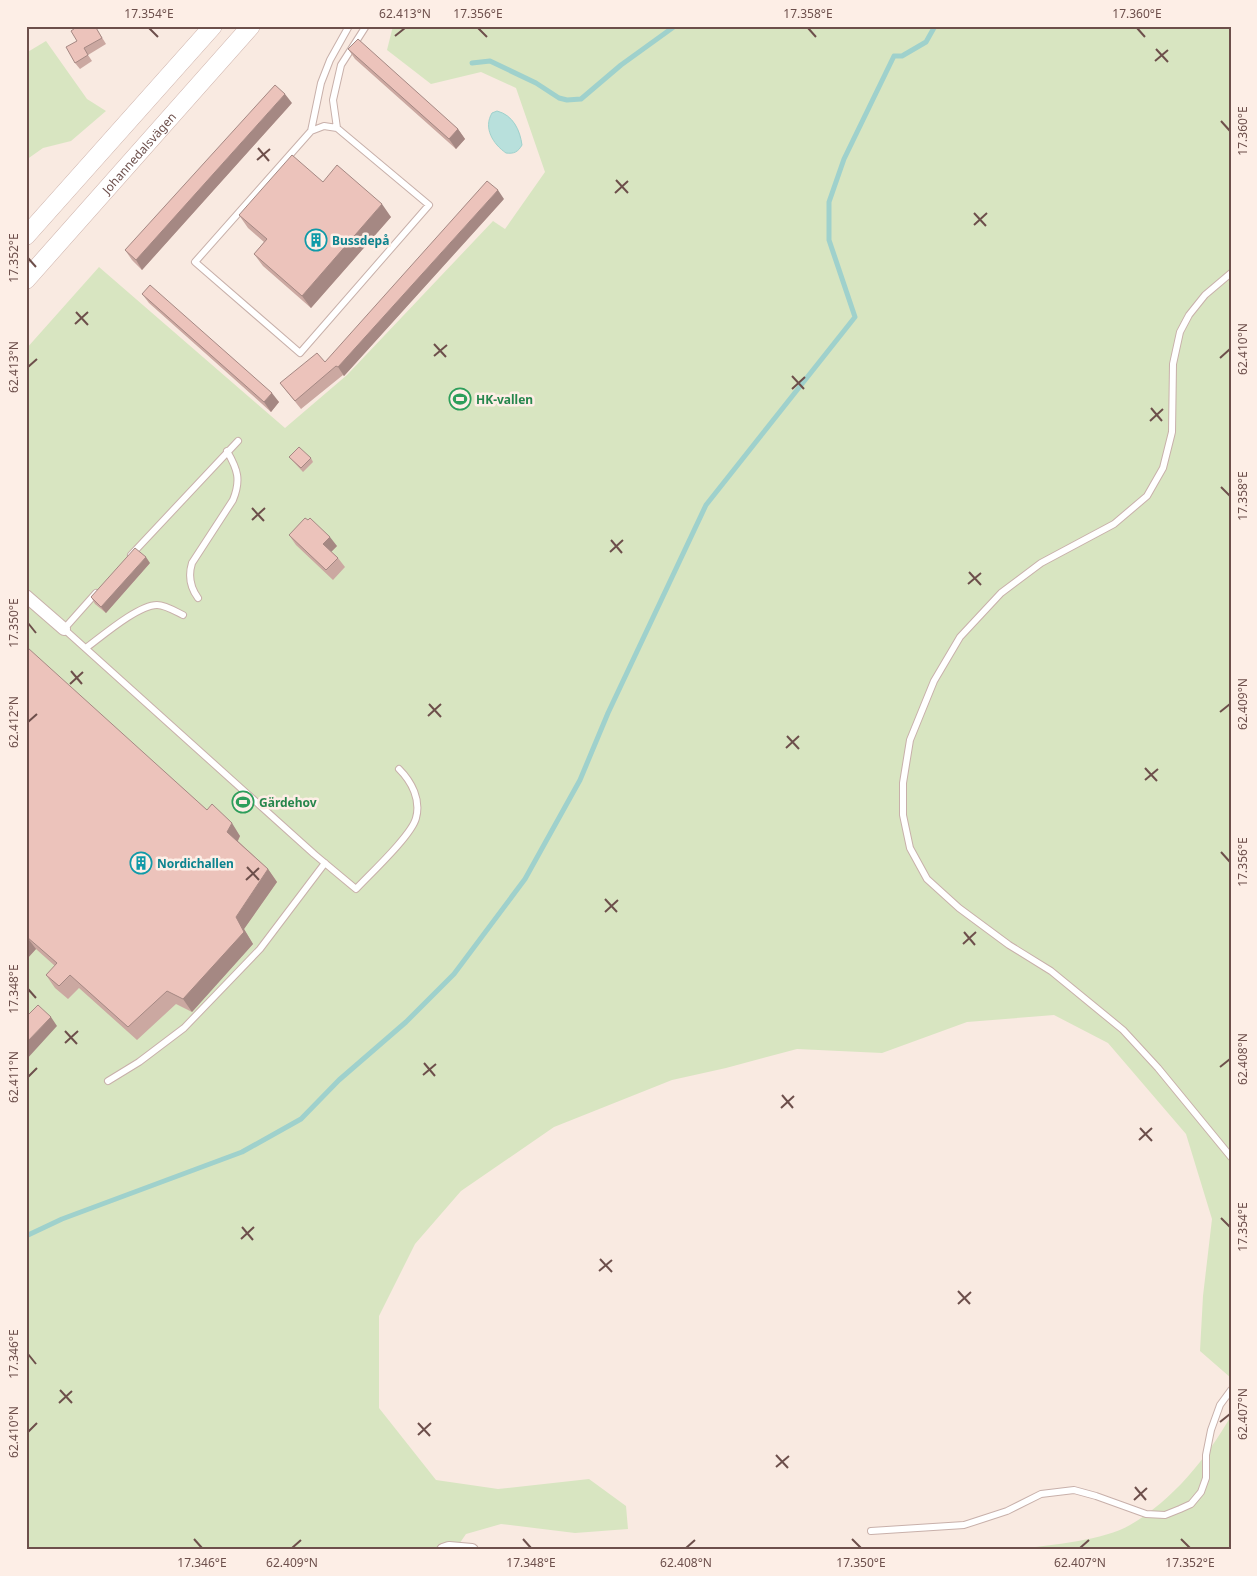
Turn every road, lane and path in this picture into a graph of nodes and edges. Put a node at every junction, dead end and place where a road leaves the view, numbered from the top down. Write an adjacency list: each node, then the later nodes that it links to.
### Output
1 (213, 26): 7 (main road)
2 (251, 26): 9 (main road, Johannedalsvägen)
3 (349, 26): 6 (lane)
4 (366, 26): 5 (lane)
5 (337, 128): 6 (lane); 6 (lane)
6 (311, 131)
7 (26, 236)
8 (1231, 273): 22 (lane)
9 (26, 280)
10 (238, 440): 11 (lane)
11 (228, 451): 12 (lane); 15 (lane)
12 (129, 557)
13 (103, 585): 17 (lane)
14 (26, 596): 17 (street)
15 (198, 598)
16 (182, 615): 18 (lane)
17 (64, 628): 18 (lane)
18 (86, 648): 20 (lane)
19 (399, 770): 20 (lane)
20 (325, 863): 21 (lane)
21 (108, 1081)
22 (1231, 1157)
23 (1231, 1390): 24 (lane)
24 (871, 1531)
25 (443, 1550): 26 (street)
26 (472, 1550)

